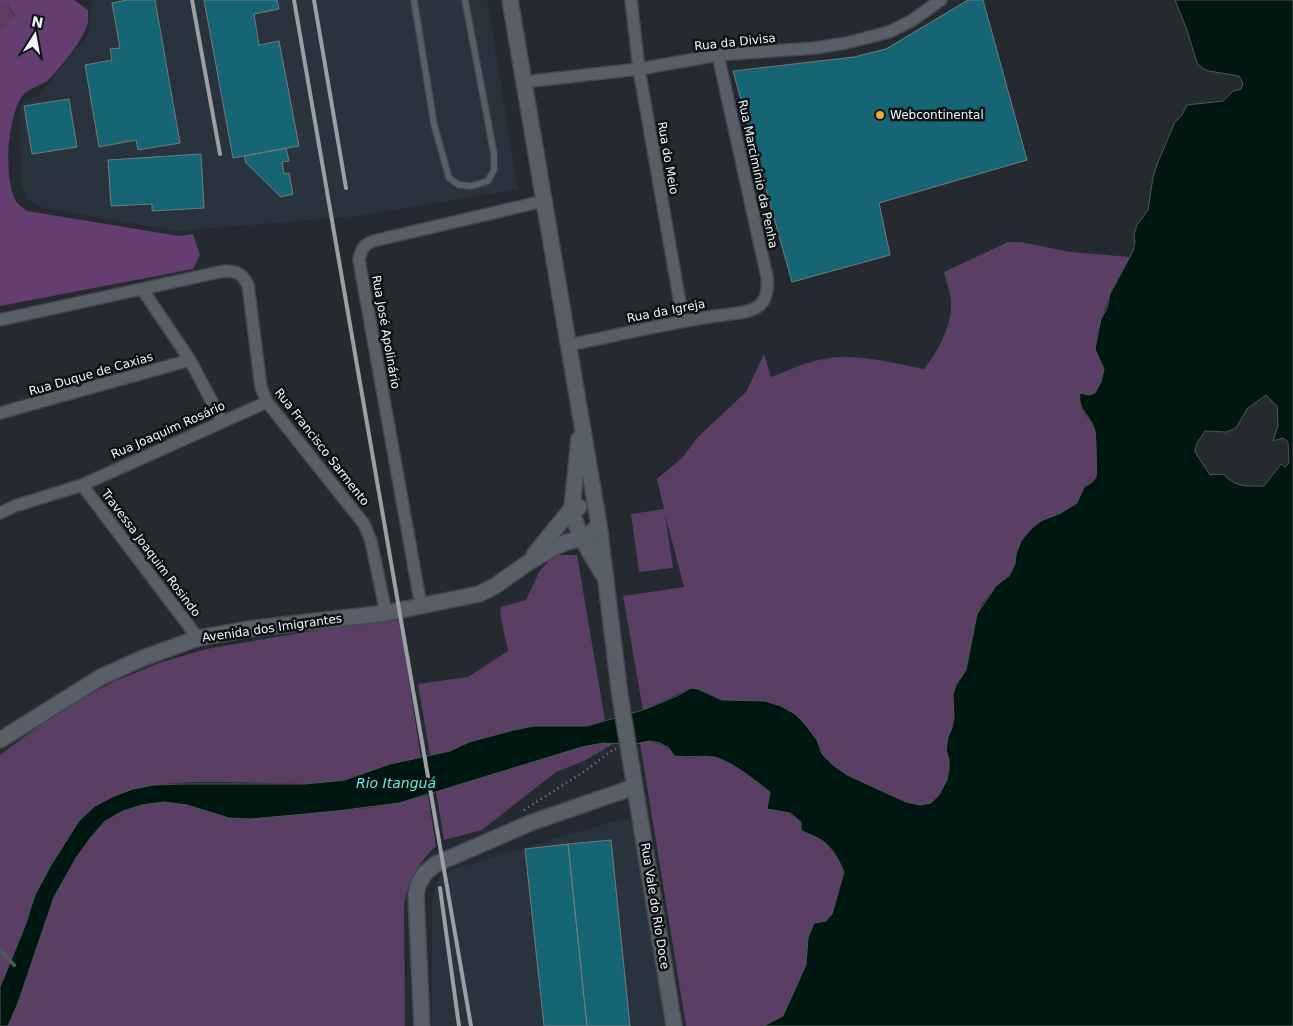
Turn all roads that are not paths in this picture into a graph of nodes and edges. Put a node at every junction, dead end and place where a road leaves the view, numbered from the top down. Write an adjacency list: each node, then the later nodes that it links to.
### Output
1 (414, 0): 2 (lane)
2 (465, 0)
3 (510, 0): 8 (street, Rua Vale do Rio Doce)
4 (631, 0): 7 (street, Rua do Meio)
5 (941, 0): 6 (street, Rua da Divisa)
6 (718, 55): 7 (street, Rua da Divisa); 11 (street, Rua Marcimínio da Penha)
7 (639, 69): 8 (street, Rua da Divisa); 13 (street, Rua do Meio)
8 (523, 82): 9 (street, Rua Vale do Rio Doce)
9 (544, 201): 14 (street, Rua Vale do Rio Doce); 28 (street, Rua José Apolinário)
10 (142, 289): 12 (street, Rua Francisco Sarmento); 15 (street); 16 (street, Rua Francisco Sarmento)
11 (766, 298): 13 (street, Rua da Igreja)
12 (0, 320)
13 (683, 320): 14 (street, Rua da Igreja)
14 (568, 346): 19 (street, Rua Vale do Rio Doce)
15 (190, 360): 17 (street, Rua Duque de Caxias); 18 (street)
16 (267, 402): 18 (street, Rua Joaquim Rosário); 29 (street, Rua Francisco Sarmento)
17 (0, 413)
18 (222, 421): 20 (street, Rua Joaquim Rosário)
19 (581, 421): 21 (street); 22 (street, Rua Vale do Rio Doce)
20 (82, 485): 23 (street, Rua Joaquim Rosário); 30 (street, Travessa Joaquim Rosindo)
21 (572, 508): 22 (street); 25 (street); 26 (street, Avenida dos Imigrantes)
22 (596, 510): 24 (street, Rua Vale do Rio Doce)
23 (0, 513)
24 (599, 525): 25 (street, Avenida dos Imigrantes); 27 (street, Rua Vale do Rio Doce)
25 (582, 539): 26 (street, Avenida dos Imigrantes); 27 (street)
26 (528, 562): 28 (street, Avenida dos Imigrantes)
27 (607, 581): 32 (street, Rua Vale do Rio Doce)
28 (421, 606): 29 (street, Avenida dos Imigrantes)
29 (386, 613): 30 (street, Avenida dos Imigrantes)
30 (198, 638): 31 (street, Avenida dos Imigrantes)
31 (0, 740)
32 (634, 787): 33 (street); 34 (street, Rua Vale do Rio Doce)
33 (422, 1026)
34 (674, 1026)

